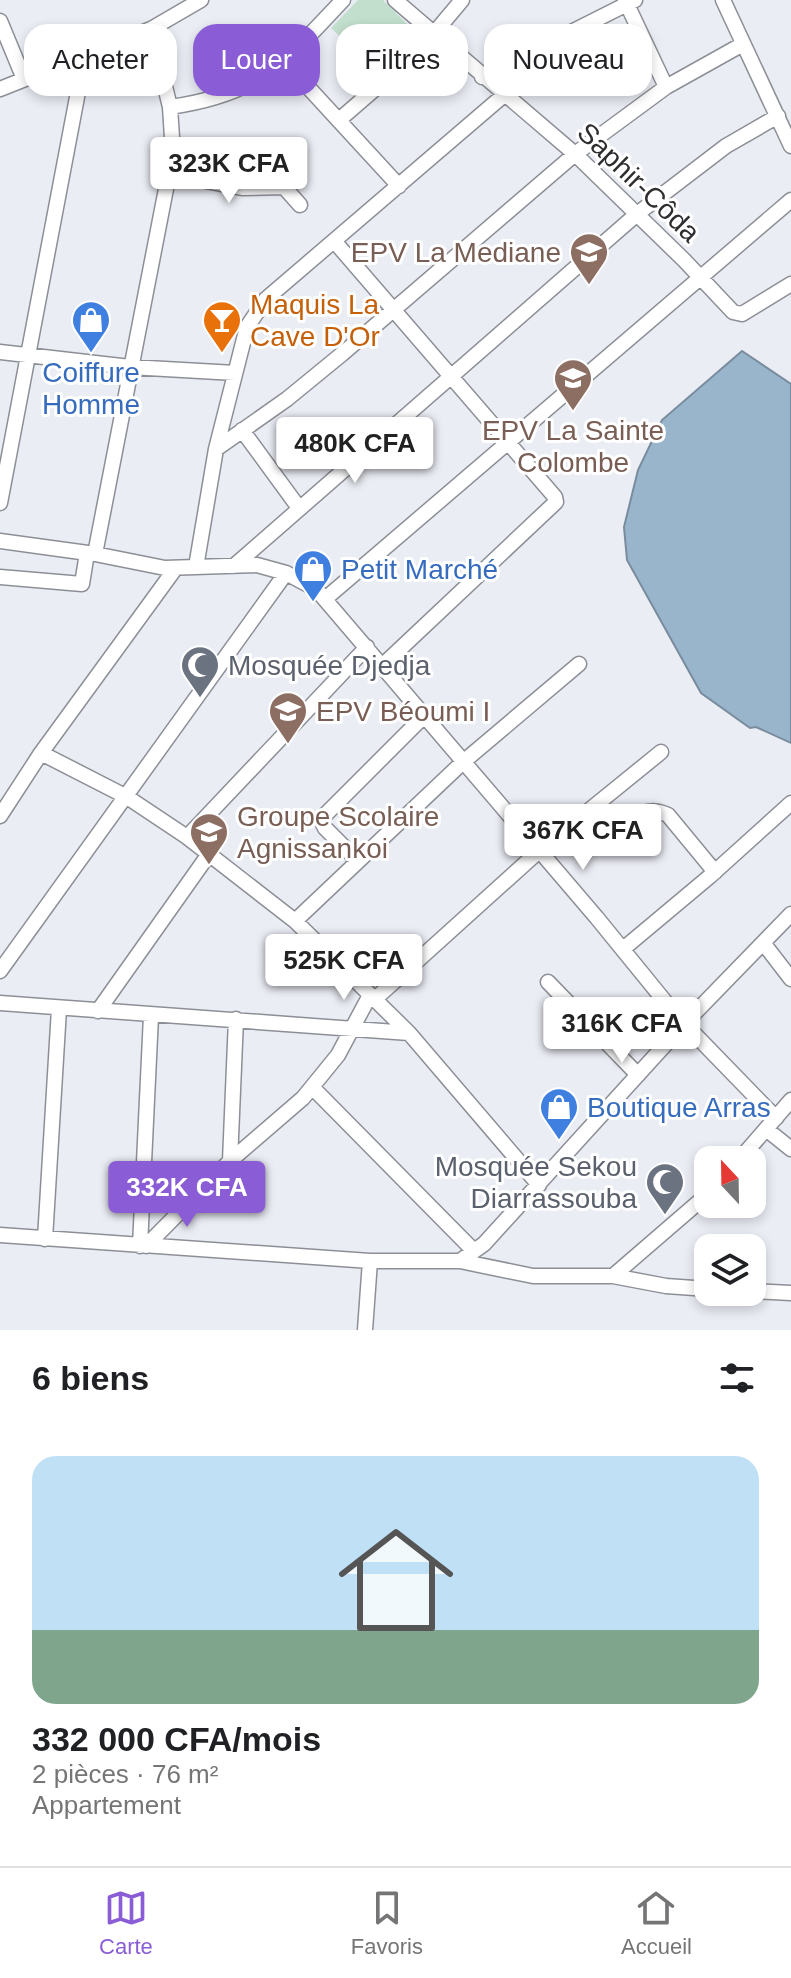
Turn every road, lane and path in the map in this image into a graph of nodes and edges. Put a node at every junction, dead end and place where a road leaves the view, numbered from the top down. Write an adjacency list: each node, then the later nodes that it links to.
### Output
1 (201, 0): 8 (street)
2 (343, 0): 9 (street)
3 (395, 0): 10 (street, Saphir-Côda)
4 (462, 0): 11 (street)
5 (723, 0): 12 (street)
6 (629, 1): 14 (street); 16 (street)
7 (0, 21): 15 (street)
8 (160, 24)
9 (320, 24)
10 (422, 24)
11 (443, 24)
12 (743, 44): 16 (street); 26 (street)
13 (468, 64): 14 (street, Saphir-Côda)
14 (482, 77)
15 (24, 79): 17 (street)
16 (666, 87): 29 (street)
17 (0, 89)
18 (77, 96): 40 (street)
19 (167, 96): 25 (street)
20 (222, 96): 25 (street)
21 (317, 96): 27 (street)
22 (366, 96): 27 (street)
23 (503, 96): 31 (street)
24 (505, 96): 29 (street, Saphir-Côda)
25 (170, 107): 30 (street)
26 (778, 116): 28 (street); 34 (street)
27 (339, 120): 31 (street)
28 (791, 146)
29 (575, 154): 34 (street, Saphir-Côda); 38 (street)
30 (169, 177): 33 (street); 41 (street)
31 (399, 186): 35 (street)
32 (791, 200): 36 (street)
33 (300, 205)
34 (637, 214): 36 (street, Saphir-Côda); 43 (street)
35 (335, 242): 38 (street); 42 (street)
36 (699, 278): 37 (street, Saphir-Côda); 45 (street)
37 (791, 284)
38 (392, 310): 43 (street); 44 (street)
39 (0, 352): 40 (street)
40 (29, 356): 41 (street); 47 (street)
41 (130, 367): 42 (street); 50 (street)
42 (235, 373): 46 (street)
43 (452, 376): 45 (street); 48 (street)
44 (242, 430): 46 (street); 48 (street)
45 (508, 441): 56 (street); 59 (street)
46 (216, 449): 52 (street)
47 (0, 503)
48 (299, 508): 51 (street)
49 (0, 541): 50 (street)
50 (91, 554): 53 (street); 55 (street)
51 (234, 566): 52 (street); 54 (street)
52 (196, 567): 53 (street)
53 (175, 569): 62 (street)
54 (286, 573): 56 (street); 64 (street)
55 (0, 577)
56 (325, 599): 57 (street)
57 (367, 647): 59 (street); 68 (street)
58 (579, 664): 63 (street)
59 (383, 665): 60 (street)
60 (424, 716): 63 (street); 71 (street)
61 (661, 752): 69 (street)
62 (41, 753): 64 (street); 66 (street)
63 (463, 762): 69 (street); 71 (street)
64 (127, 797): 68 (street); 77 (street)
65 (791, 803): 72 (street)
66 (0, 816)
67 (636, 816): 72 (street)
68 (187, 837): 70 (street)
69 (539, 851): 76 (street); 80 (street)
70 (209, 854): 74 (street); 83 (street)
71 (358, 861): 74 (street)
72 (715, 872): 76 (street)
73 (791, 914): 75 (street)
74 (295, 921): 80 (street)
75 (764, 944): 78 (street); 86 (street)
76 (623, 949): 86 (street)
77 (0, 971)
78 (791, 979)
79 (548, 982): 89 (street)
80 (373, 997): 87 (street); 88 (street)
81 (0, 1003): 82 (street)
82 (59, 1009): 83 (street); 99 (street)
83 (98, 1011): 84 (street)
84 (151, 1016): 85 (street); 100 (street)
85 (236, 1019): 87 (street); 95 (street)
86 (684, 1024): 89 (street); 92 (street)
87 (349, 1030): 88 (street); 90 (street)
88 (409, 1033): 96 (street)
89 (638, 1075): 96 (street)
90 (312, 1087): 95 (street); 101 (street)
91 (791, 1100): 92 (street)
92 (771, 1124): 93 (street); 94 (street)
93 (751, 1146)
94 (791, 1149)
95 (230, 1161): 100 (street)
96 (539, 1185): 101 (street)
97 (694, 1206): 104 (street)
98 (0, 1235): 99 (street)
99 (45, 1239): 100 (street)
100 (143, 1246): 102 (street)
101 (474, 1251): 103 (street)
102 (370, 1261): 103 (street); 108 (street)
103 (460, 1261): 104 (street)
104 (613, 1276): 105 (street)
105 (694, 1288)
106 (766, 1292): 107 (street)
107 (791, 1293)
108 (365, 1330)

